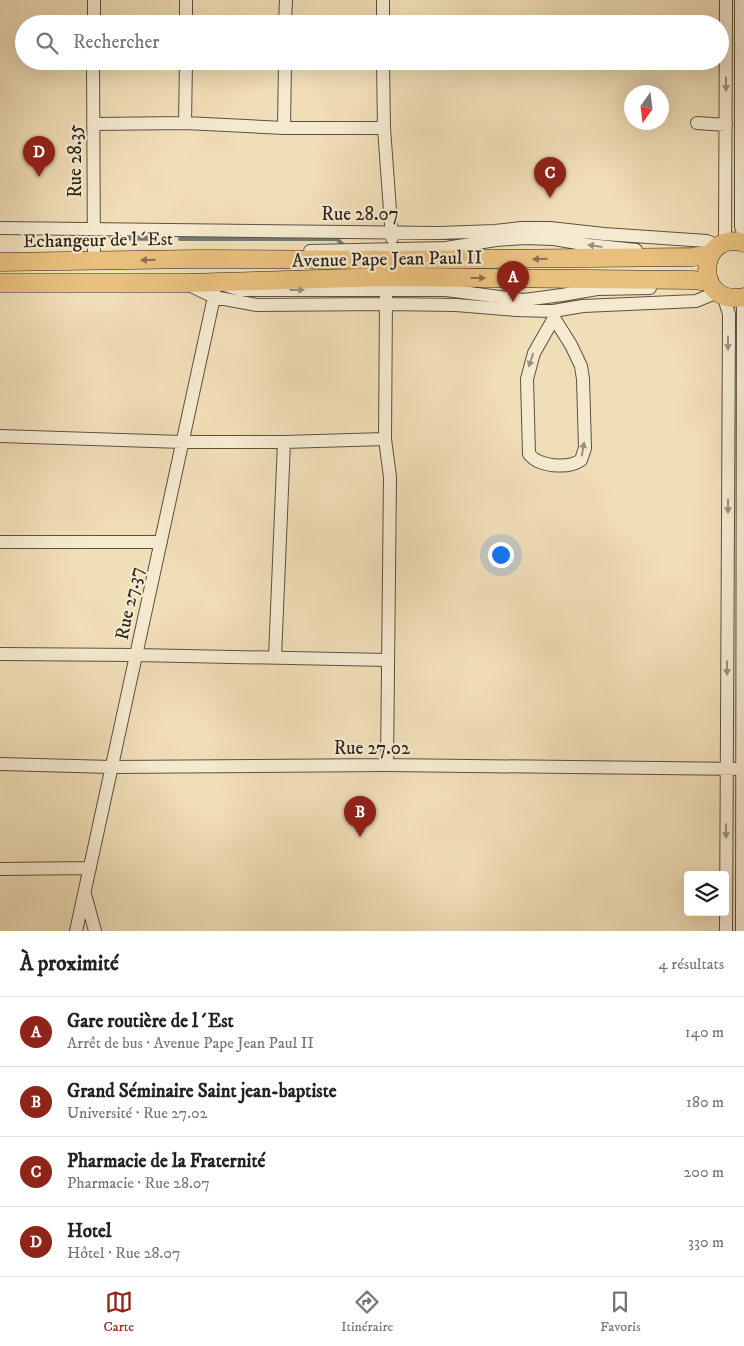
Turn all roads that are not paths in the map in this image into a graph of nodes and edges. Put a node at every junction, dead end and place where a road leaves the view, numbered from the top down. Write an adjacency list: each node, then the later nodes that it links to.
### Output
1 (94, 0): 7 (street)
2 (186, 0): 8 (street)
3 (286, 0): 9 (street)
4 (383, 0): 10 (street)
5 (726, 0): 11 (street, one-way to 11)
6 (741, 0): 17 (street)
7 (94, 15)
8 (186, 15)
9 (285, 15)
10 (383, 15)
11 (726, 15)
12 (93, 70): 20 (street, Rue 28.35)
13 (186, 70): 18 (street)
14 (285, 70): 22 (street)
15 (383, 70): 23 (street)
16 (726, 70): 21 (street, one-way to 21)
17 (743, 98): 27 (street)
18 (185, 123): 20 (street); 22 (street)
19 (697, 123): 21 (street)
20 (93, 124): 25 (street, Rue 28.35)
21 (726, 125): 29 (street)
22 (284, 128): 23 (street)
23 (384, 128): 26 (street)
24 (0, 228): 25 (street, Rue 28.07)
25 (93, 229): 26 (street, Rue 28.07); 33 (street, Rue 28.35)
26 (392, 231): 29 (street, Rue 28.07); 30 (street)
27 (744, 236)
28 (744, 242): 29 (highway, Avenue Pape Jean Paul II)
29 (717, 248): 30 (highway, Avenue Pape Jean Paul II, one-way to 30); 39 (highway)
30 (392, 255): 32 (highway, Avenue Pape Jean Paul II)
31 (0, 260): 33 (highway, Echangeur de l´Est)
32 (196, 260): 33 (highway, Echangeur de l´Est, one-way to 33)
33 (94, 261)
34 (0, 283): 35 (highway)
35 (58, 283): 37 (highway); 38 (highway, Avenue Pape Jean Paul II)
36 (386, 284): 38 (highway, Avenue Pape Jean Paul II, one-way to 36); 39 (highway, Avenue Pape Jean Paul II, one-way to 39); 41 (street)
37 (0, 287)
38 (214, 289): 41 (street); 45 (street, Rue 27.37)
39 (716, 289): 40 (highway, Avenue Pape Jean Paul II); 42 (street); 56 (street, one-way to 56)
40 (744, 297): 57 (street)
41 (386, 304): 42 (street); 44 (street)
42 (554, 314): 42 (street, one-way to 42)
43 (0, 436): 45 (street)
44 (385, 439): 46 (street); 52 (street)
45 (182, 442): 46 (street); 48 (street, Rue 27.37)
46 (284, 442): 51 (street)
47 (0, 542): 48 (street)
48 (161, 542): 50 (street, Rue 27.37)
49 (0, 654): 50 (street)
50 (136, 654): 51 (street); 55 (street, Rue 27.37)
51 (275, 657): 52 (street)
52 (388, 660): 54 (street)
53 (0, 764): 55 (street, Rue 27.02)
54 (387, 765): 55 (street, Rue 27.02); 56 (street, Rue 27.02)
55 (112, 767): 58 (street, Rue 27.37)
56 (726, 769): 57 (street, Rue 27.02); 63 (street, one-way to 63)
57 (743, 769): 64 (street)
58 (90, 868): 59 (street); 60 (street, Rue 27.37)
59 (0, 869)
60 (84, 892): 61 (street, Rue 27.37); 62 (street)
61 (76, 931)
62 (95, 931)
63 (726, 931)
64 (742, 931)

